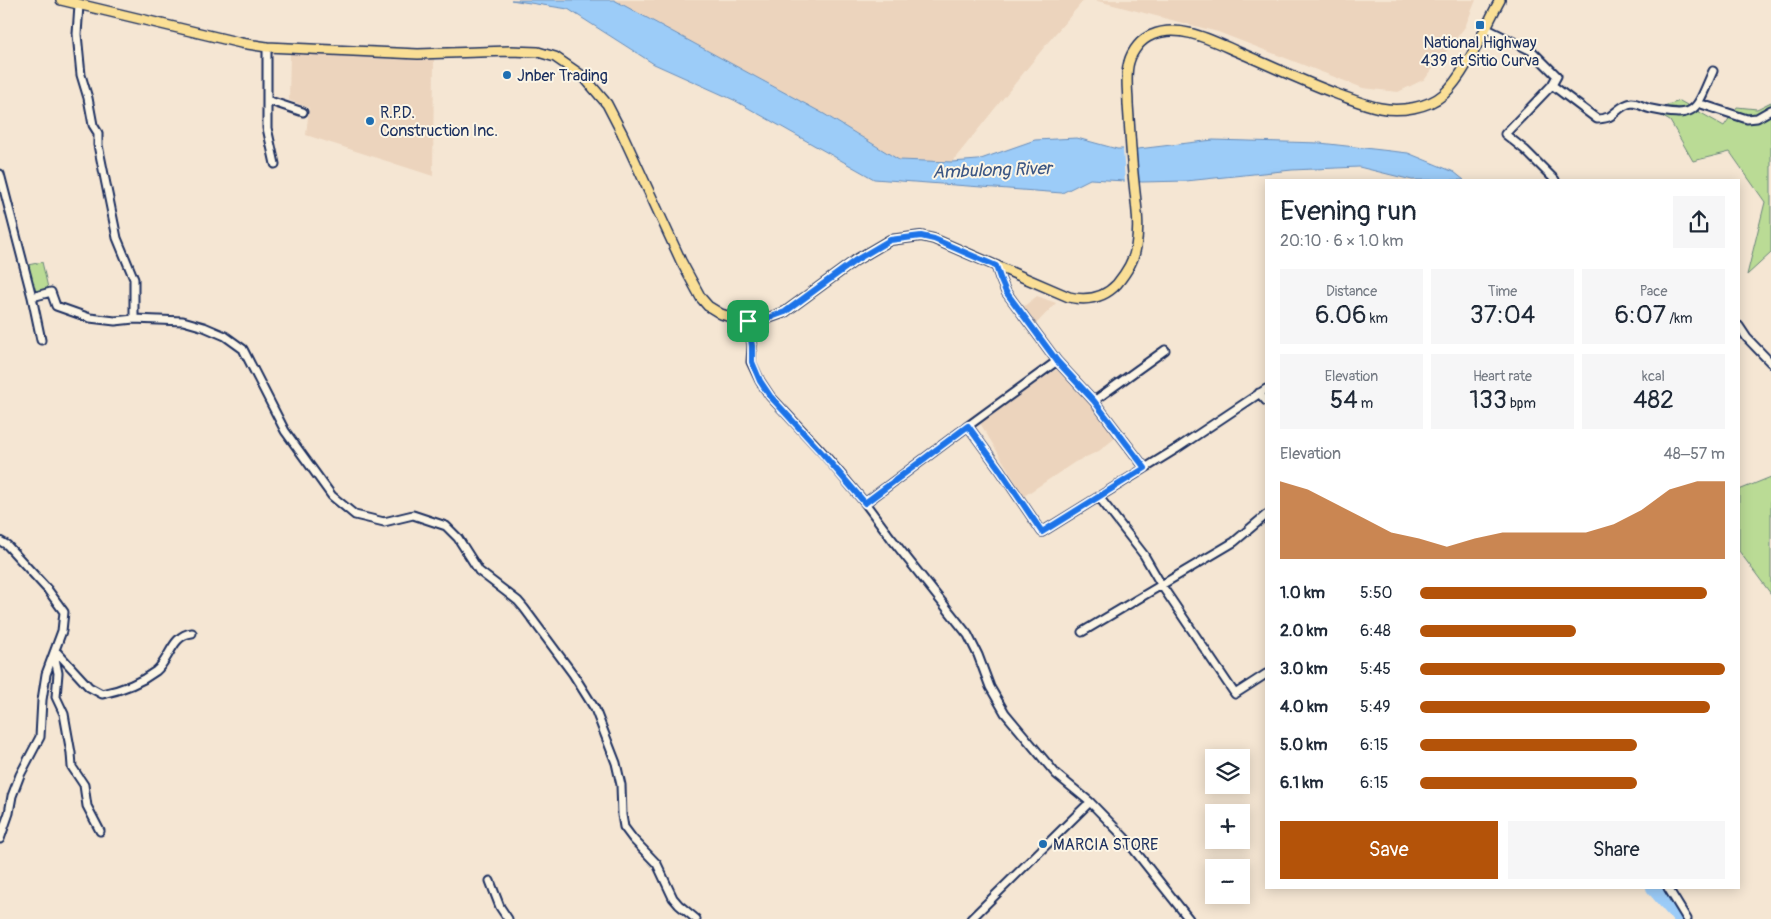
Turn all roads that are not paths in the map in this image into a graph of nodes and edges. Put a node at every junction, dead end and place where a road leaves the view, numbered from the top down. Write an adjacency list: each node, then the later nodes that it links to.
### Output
1 (61, 0): 3 (main road)
2 (1500, 0): 4 (main road)
3 (79, 5): 5 (main road); 17 (street)
4 (1485, 28): 7 (street); 15 (main road)
5 (268, 47): 8 (street); 18 (main road)
6 (1713, 71): 9 (street)
7 (1552, 85): 9 (street); 14 (street)
8 (267, 100): 11 (street); 12 (street)
9 (1698, 103): 10 (street)
10 (1771, 110)
11 (303, 112)
12 (275, 164)
13 (0, 174): 16 (street)
14 (1554, 179)
15 (996, 266): 18 (main road); 22 (street)
16 (32, 297): 17 (street); 20 (street)
17 (134, 319): 45 (street)
18 (748, 321): 31 (street)
19 (1740, 327): 23 (street)
20 (41, 340)
21 (1165, 350): 27 (street)
22 (1057, 361): 27 (street); 28 (street)
23 (1771, 363)
24 (1265, 390): 25 (street)
25 (1259, 393): 26 (street); 29 (street)
26 (1265, 400)
27 (1094, 401): 29 (street)
28 (968, 426): 30 (street); 31 (street)
29 (1145, 468): 30 (street)
30 (1099, 497): 34 (street)
31 (865, 503): 39 (street)
32 (1265, 516): 34 (street)
33 (0, 541): 37 (street)
34 (1162, 586): 35 (street); 38 (street)
35 (1082, 632)
36 (192, 633): 37 (street)
37 (54, 652): 40 (street); 41 (street)
38 (1265, 675)
39 (1090, 802): 46 (street); 47 (street)
40 (100, 831)
41 (0, 839)
42 (490, 881): 44 (street)
43 (1669, 889): 48 (street)
44 (508, 919)
45 (696, 919)
46 (971, 919)
47 (1189, 919)
48 (1688, 919)

